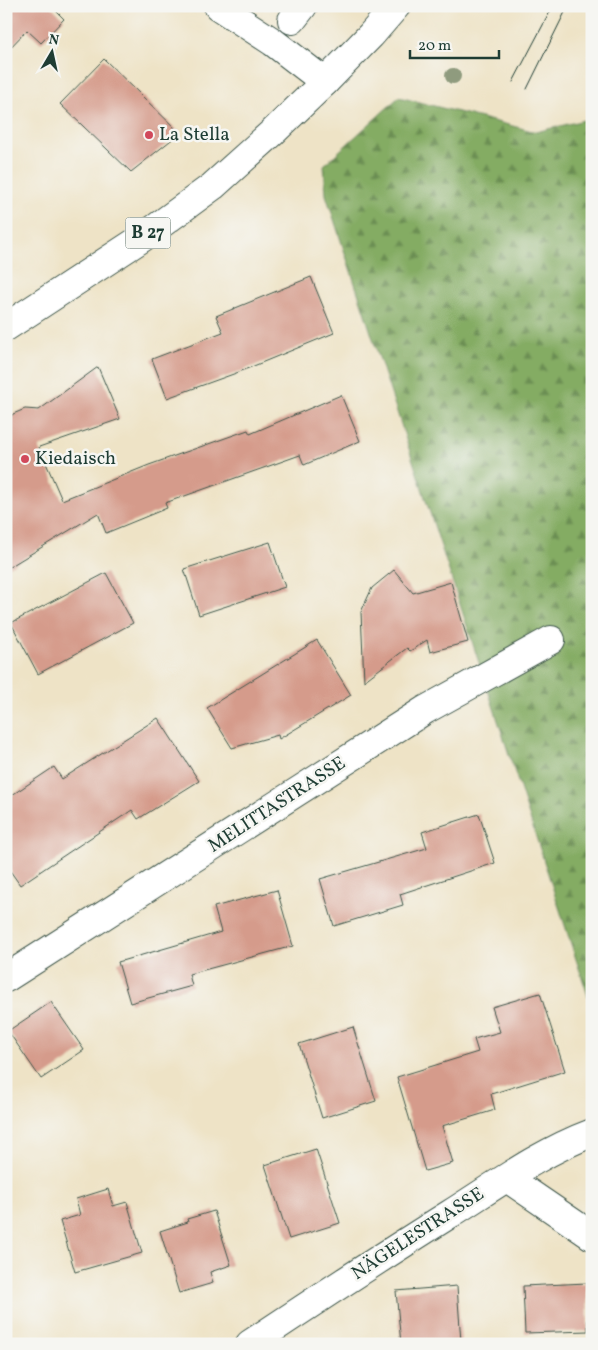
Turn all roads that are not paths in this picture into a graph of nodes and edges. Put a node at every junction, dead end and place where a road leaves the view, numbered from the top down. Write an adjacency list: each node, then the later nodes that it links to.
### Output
1 (218, 6): 3 (street)
2 (396, 6): 3 (street, B 27)
3 (325, 82): 4 (street, B 27)
4 (6, 327)
5 (551, 640): 6 (street, MELITTASTRASSE)
6 (6, 978)
7 (592, 1133): 8 (street, NÄGELESTRASSE)
8 (507, 1178): 9 (street); 10 (street, NÄGELESTRASSE)
9 (592, 1236)
10 (250, 1344)

